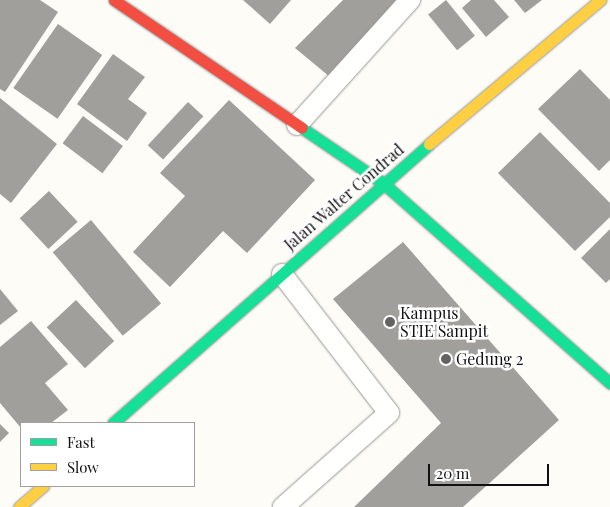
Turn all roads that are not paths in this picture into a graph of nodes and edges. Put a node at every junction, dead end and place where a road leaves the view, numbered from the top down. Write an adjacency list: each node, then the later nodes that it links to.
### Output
1 (114, 0): 4 (street)
2 (410, 0): 4 (lane)
3 (600, 0): 5 (street, Jalan Walter Condrad)
4 (298, 125): 5 (street)
5 (383, 184): 6 (street, Jalan Walter Condrad); 7 (street)
6 (282, 274): 8 (street, Jalan Walter Condrad); 11 (lane)
7 (610, 383)
8 (114, 422)
9 (42, 487): 10 (street)
10 (19, 507)
11 (283, 507)

